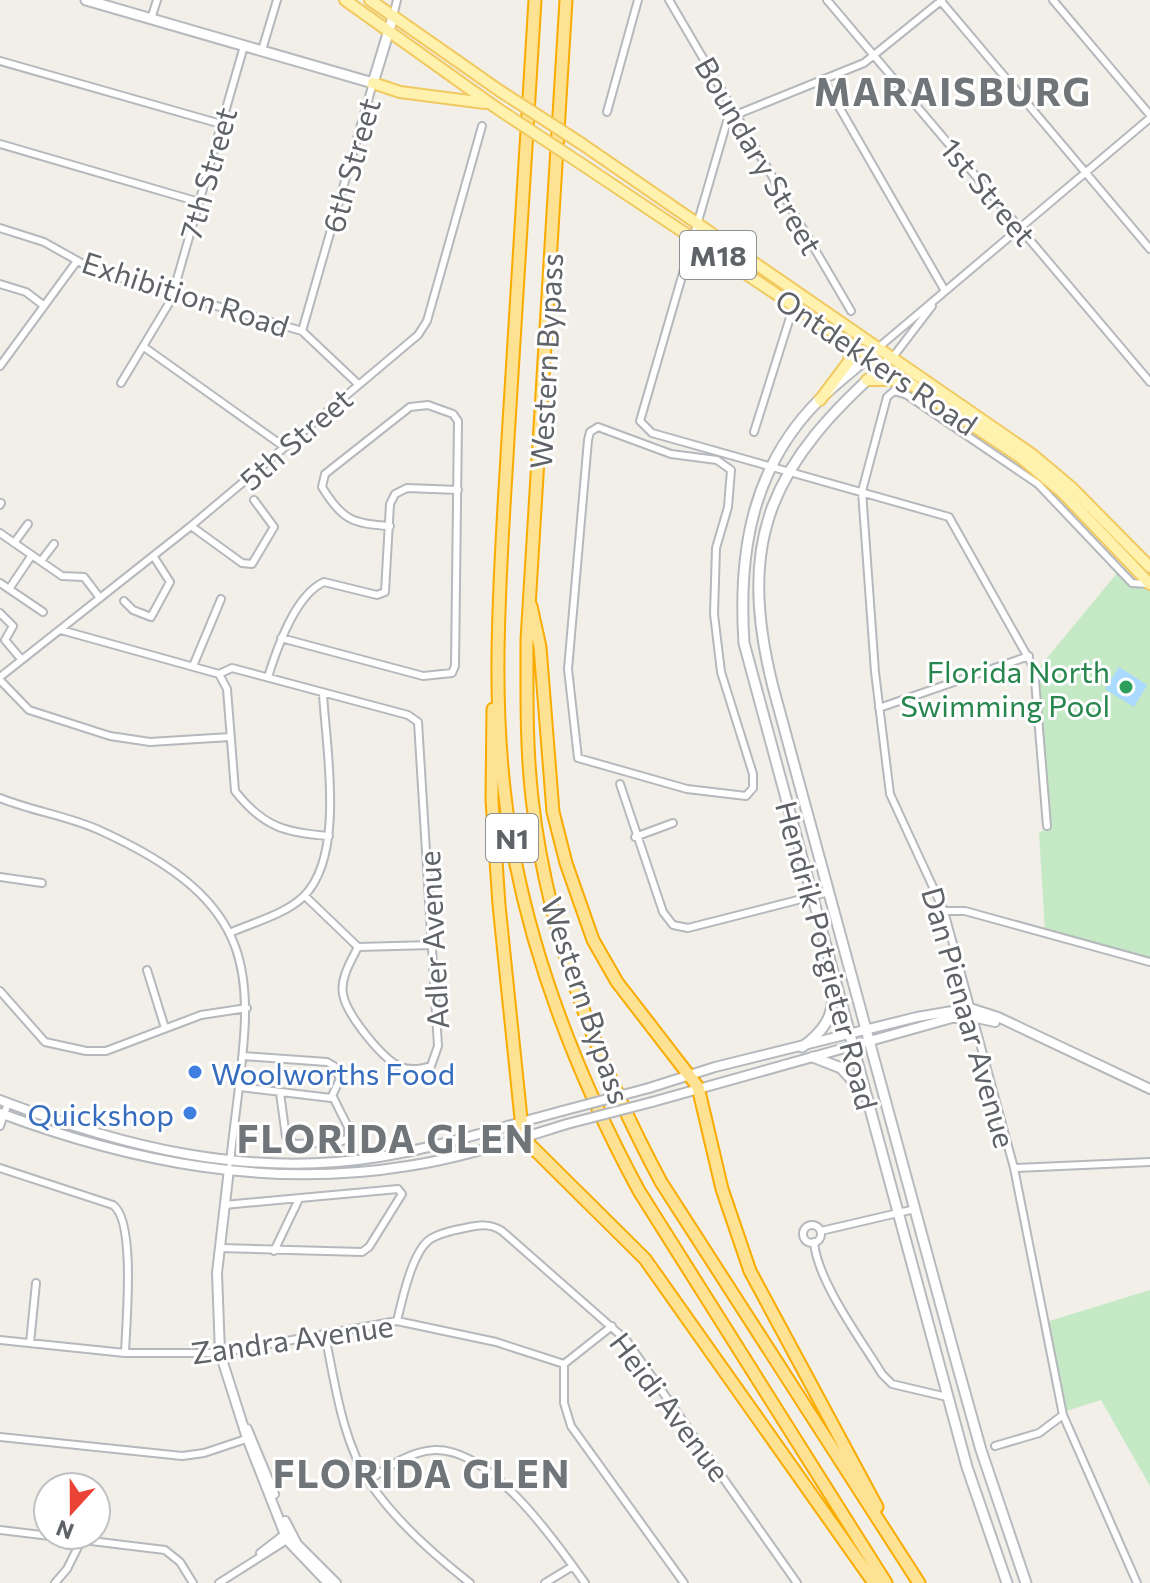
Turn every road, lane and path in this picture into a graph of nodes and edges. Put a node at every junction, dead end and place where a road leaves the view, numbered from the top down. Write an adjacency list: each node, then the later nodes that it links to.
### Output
1 (86, 0): 15 (main road)
2 (157, 0): 15 (street)
3 (277, 0): 18 (street)
4 (345, 0): 16 (main road, Ontdekkers Road / M18)
5 (370, 0): 14 (main road, Ontdekkers Road / M18)
6 (397, 0): 14 (street, 6th Street)
7 (535, 0): 92 (highway, Western Bypass / N1)
8 (566, 0): 83 (highway, Western Bypass / N1)
9 (638, 0): 24 (street)
10 (669, 0): 25 (street, Boundary Street)
11 (827, 0): 19 (street, 1st Street)
12 (941, 0): 19 (street); 30 (street)
13 (1053, 0): 26 (street)
14 (393, 17): 16 (main road, 6th Street); 32 (main road, Ontdekkers Road / M18, bridge)
15 (151, 19): 17 (main road)
16 (389, 32): 22 (main road, 6th Street); 23 (main road, Ontdekkers Road / M18)
17 (244, 46): 18 (main road); 27 (street, 7th Street)
18 (262, 50): 22 (main road)
19 (876, 57): 21 (street); 34 (street, 1st Street)
20 (0, 61): 27 (street)
21 (823, 79): 25 (street); 39 (street)
22 (373, 83): 23 (main road); 46 (street, 6th Street)
23 (496, 108): 35 (main road, Ontdekkers Road / M18, bridge)
24 (607, 112)
25 (736, 113): 32 (street); 45 (street, Boundary Street)
26 (1150, 117): 30 (street)
27 (221, 124): 31 (street, 7th Street)
28 (482, 126): 56 (street, 5th Street)
29 (0, 144): 31 (street)
30 (1086, 172): 34 (street); 36 (street)
31 (199, 202): 41 (street, 7th Street)
32 (695, 222): 35 (street); 40 (main road, Ontdekkers Road / M18)
33 (0, 228): 37 (street, Exhibition Road)
34 (1020, 229): 39 (street); 54 (street, 1st Street)
35 (691, 238): 43 (main road, Ontdekkers Road / M18); 59 (street)
36 (1150, 249)
37 (77, 261): 41 (street, Exhibition Road); 44 (street)
38 (0, 284): 44 (street)
39 (945, 291): 42 (street)
40 (798, 292): 43 (street); 49 (main road, Ontdekkers Road / M18)
41 (173, 293): 46 (street, Exhibition Road); 48 (street, 7th Street)
42 (939, 297): 49 (street); 50 (street)
43 (793, 303): 47 (main road, Ontdekkers Road / M18); 58 (street)
44 (43, 305): 51 (street)
45 (851, 311)
46 (302, 331): 56 (street, Exhibition Road)
47 (847, 340): 49 (main road, Ontdekkers Road / M18); 57 (main road)
48 (144, 347): 55 (street, 7th Street); 60 (street)
49 (874, 352): 50 (main road, Ontdekkers Road / M18); 57 (main road, Hendrik Potgieter Road)
50 (888, 361): 52 (main road, Hendrik Potgieter Road); 53 (main road, Ontdekkers Road / M18); 76 (main road, Ontdekkers Road / M18)
51 (0, 366)
52 (867, 380): 53 (main road); 63 (main road, Hendrik Potgieter Road)
53 (905, 380): 76 (main road, Ontdekkers Road / M18)
54 (1150, 382)
55 (121, 383)
56 (357, 383): 60 (street, 5th Street)
57 (820, 400): 62 (main road, Hendrik Potgieter Road)
58 (754, 432)
59 (675, 439): 61 (street); 62 (street)
60 (283, 446): 68 (street, 5th Street)
61 (671, 454): 61 (street)
62 (772, 467): 63 (street); 109 (main road, Hendrik Potgieter Road)
63 (789, 471): 65 (street); 107 (main road, Hendrik Potgieter Road)
64 (458, 490): 69 (street); 69 (street); 87 (street)
65 (862, 491): 78 (street, Dan Pienaar Avenue); 89 (street); 97 (street, Dan Pienaar Avenue)
66 (254, 500): 68 (street)
67 (28, 524): 71 (street)
68 (191, 526): 74 (street, 5th Street)
69 (390, 526): 87 (street)
70 (0, 533): 71 (street)
71 (14, 543): 73 (street)
72 (54, 544): 75 (street)
73 (32, 555): 75 (street); 79 (street)
74 (154, 557): 80 (street, 5th Street); 82 (street)
75 (41, 561): 80 (street)
76 (1145, 564): 78 (main road, Ontdekkers Road / M18)
77 (0, 583): 79 (street)
78 (1150, 584)
79 (9, 589): 84 (street)
80 (100, 598): 86 (street, 5th Street)
81 (221, 599): 91 (street)
82 (124, 601)
83 (529, 602): 126 (highway); 171 (highway, Western Bypass / N1)
84 (43, 612)
85 (0, 613): 88 (street)
86 (61, 630): 90 (street, 5th Street); 91 (street)
87 (281, 638): 94 (street)
88 (2, 640): 90 (street)
89 (1029, 656): 97 (street); 102 (street)
90 (21, 659): 95 (street, 5th Street)
91 (193, 666): 93 (street)
92 (497, 669): 135 (highway); 184 (highway, Western Bypass / N1)
93 (219, 674): 94 (street); 98 (street)
94 (268, 677): 96 (street)
95 (0, 679): 98 (street)
96 (323, 694): 103 (street); 112 (street, Adler Avenue)
97 (879, 708): 110 (street, Dan Pienaar Avenue)
98 (230, 737): 103 (street)
99 (620, 784): 104 (street)
100 (0, 798): 111 (street)
101 (673, 823): 104 (street)
102 (1047, 826)
103 (329, 836): 108 (street)
104 (635, 837): 109 (street)
105 (0, 877): 106 (street)
106 (42, 883)
107 (829, 892): 109 (street); 121 (main road, Hendrik Potgieter Road)
108 (305, 896): 111 (street); 113 (street)
109 (811, 896): 114 (main road, Hendrik Potgieter Road)
110 (944, 911): 115 (street); 119 (street, Dan Pienaar Avenue)
111 (232, 932): 118 (street)
112 (431, 945): 113 (street); 113 (street, Adler Avenue)
113 (358, 947)
114 (828, 960): 122 (main road, Hendrik Potgieter Road); 123 (main road)
115 (1150, 962)
116 (147, 970): 120 (street)
117 (0, 991): 120 (street)
118 (247, 1008): 120 (street); 124 (street)
119 (971, 1013): 121 (street); 129 (street); 141 (street, Dan Pienaar Avenue)
120 (165, 1028)
121 (868, 1036): 122 (street); 145 (main road, Hendrik Potgieter Road)
122 (852, 1040): 123 (street); 125 (street); 134 (main road, Hendrik Potgieter Road)
123 (802, 1047): 126 (street)
124 (243, 1056): 127 (street); 131 (street)
125 (813, 1057): 128 (street); 134 (main road)
126 (690, 1074): 128 (highway); 135 (street, bridge)
127 (240, 1087): 130 (street); 138 (street)
128 (698, 1087): 137 (street, bridge); 171 (highway)
129 (1150, 1089)
130 (280, 1093): 131 (street); 131 (street)
131 (333, 1097)
132 (4, 1102): 133 (street); 138 (street)
133 (2, 1114): 136 (street); 142 (street)
134 (873, 1119): 146 (main road, Hendrik Potgieter Road)
135 (519, 1122): 137 (highway); 138 (street)
136 (0, 1126)
137 (523, 1138): 142 (street); 183 (highway)
138 (230, 1162): 142 (street)
139 (1150, 1162): 141 (street)
140 (0, 1168): 157 (street)
141 (1014, 1168): 161 (street, Dan Pienaar Avenue)
142 (228, 1172): 144 (street)
143 (299, 1199): 144 (street); 150 (street); 150 (street)
144 (224, 1205): 149 (street)
145 (916, 1209): 146 (street); 187 (main road, Hendrik Potgieter Road)
146 (897, 1212): 147 (street); 160 (main road, Hendrik Potgieter Road)
147 (821, 1231): 148 (street); 148 (street)
148 (814, 1242): 160 (street)
149 (220, 1248): 150 (street); 158 (street)
150 (274, 1251)
151 (36, 1283): 156 (street)
152 (397, 1321): 153 (street, Heidi Avenue); 154 (street, Zandra Avenue); 159 (street, Zandra Avenue)
153 (612, 1326): 159 (street); 182 (street, Heidi Avenue)
154 (325, 1335): 158 (street, Zandra Avenue); 165 (street)
155 (0, 1340): 156 (street, Zandra Avenue)
156 (30, 1343): 157 (street, Zandra Avenue)
157 (125, 1353): 158 (street, Zandra Avenue)
158 (220, 1353): 162 (street)
159 (564, 1364): 181 (street)
160 (947, 1397): 186 (main road, Hendrik Potgieter Road)
161 (1063, 1415): 164 (street); 188 (street, Dan Pienaar Avenue)
162 (249, 1434): 163 (street); 168 (street)
163 (0, 1437)
164 (995, 1446)
165 (368, 1481): 172 (street); 178 (street)
166 (0, 1530): 167 (street)
167 (32, 1534)
168 (288, 1535): 175 (street); 176 (street); 177 (street)
169 (112, 1543): 174 (street)
170 (76, 1551): 173 (street)
171 (906, 1563): 185 (highway, Western Bypass / N1)
172 (573, 1566): 179 (street); 180 (street)
173 (55, 1583)
174 (193, 1583)
175 (219, 1583)
176 (328, 1583)
177 (336, 1583)
178 (470, 1583)
179 (545, 1583)
180 (585, 1583)
181 (684, 1583)
182 (797, 1583)
183 (874, 1583)
184 (886, 1583)
185 (919, 1583)
186 (1007, 1583)
187 (1026, 1583)
188 (1137, 1583)

